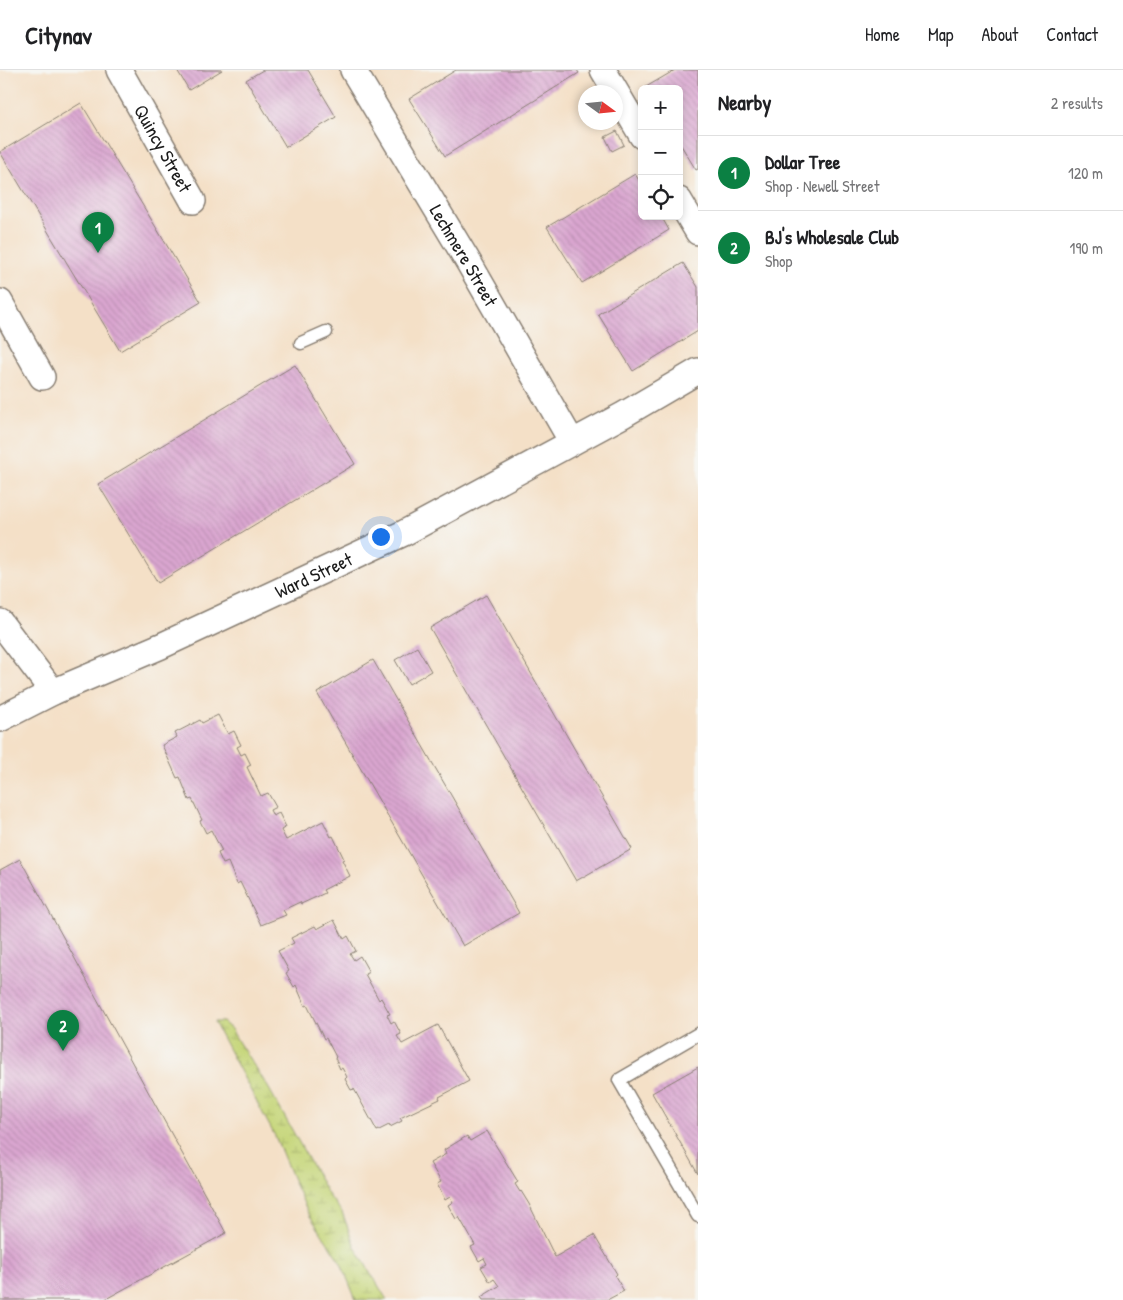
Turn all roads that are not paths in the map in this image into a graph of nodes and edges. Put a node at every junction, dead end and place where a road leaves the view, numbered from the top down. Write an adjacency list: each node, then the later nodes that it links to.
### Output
1 (119, 70): 5 (street, Quincy Street)
2 (353, 70): 13 (street, Lechmere Street)
3 (603, 70): 4 (street)
4 (638, 130)
5 (193, 201)
6 (683, 207): 7 (street)
7 (698, 232)
8 (0, 302): 12 (street)
9 (326, 332): 10 (lane)
10 (301, 343)
11 (698, 371): 13 (street, Ward Street)
12 (42, 377)
13 (572, 442): 15 (street, Ward Street)
14 (0, 622): 15 (street)
15 (53, 692): 16 (street, Ward Street)
16 (0, 719)
17 (698, 1034): 18 (lane)
18 (698, 1216)

